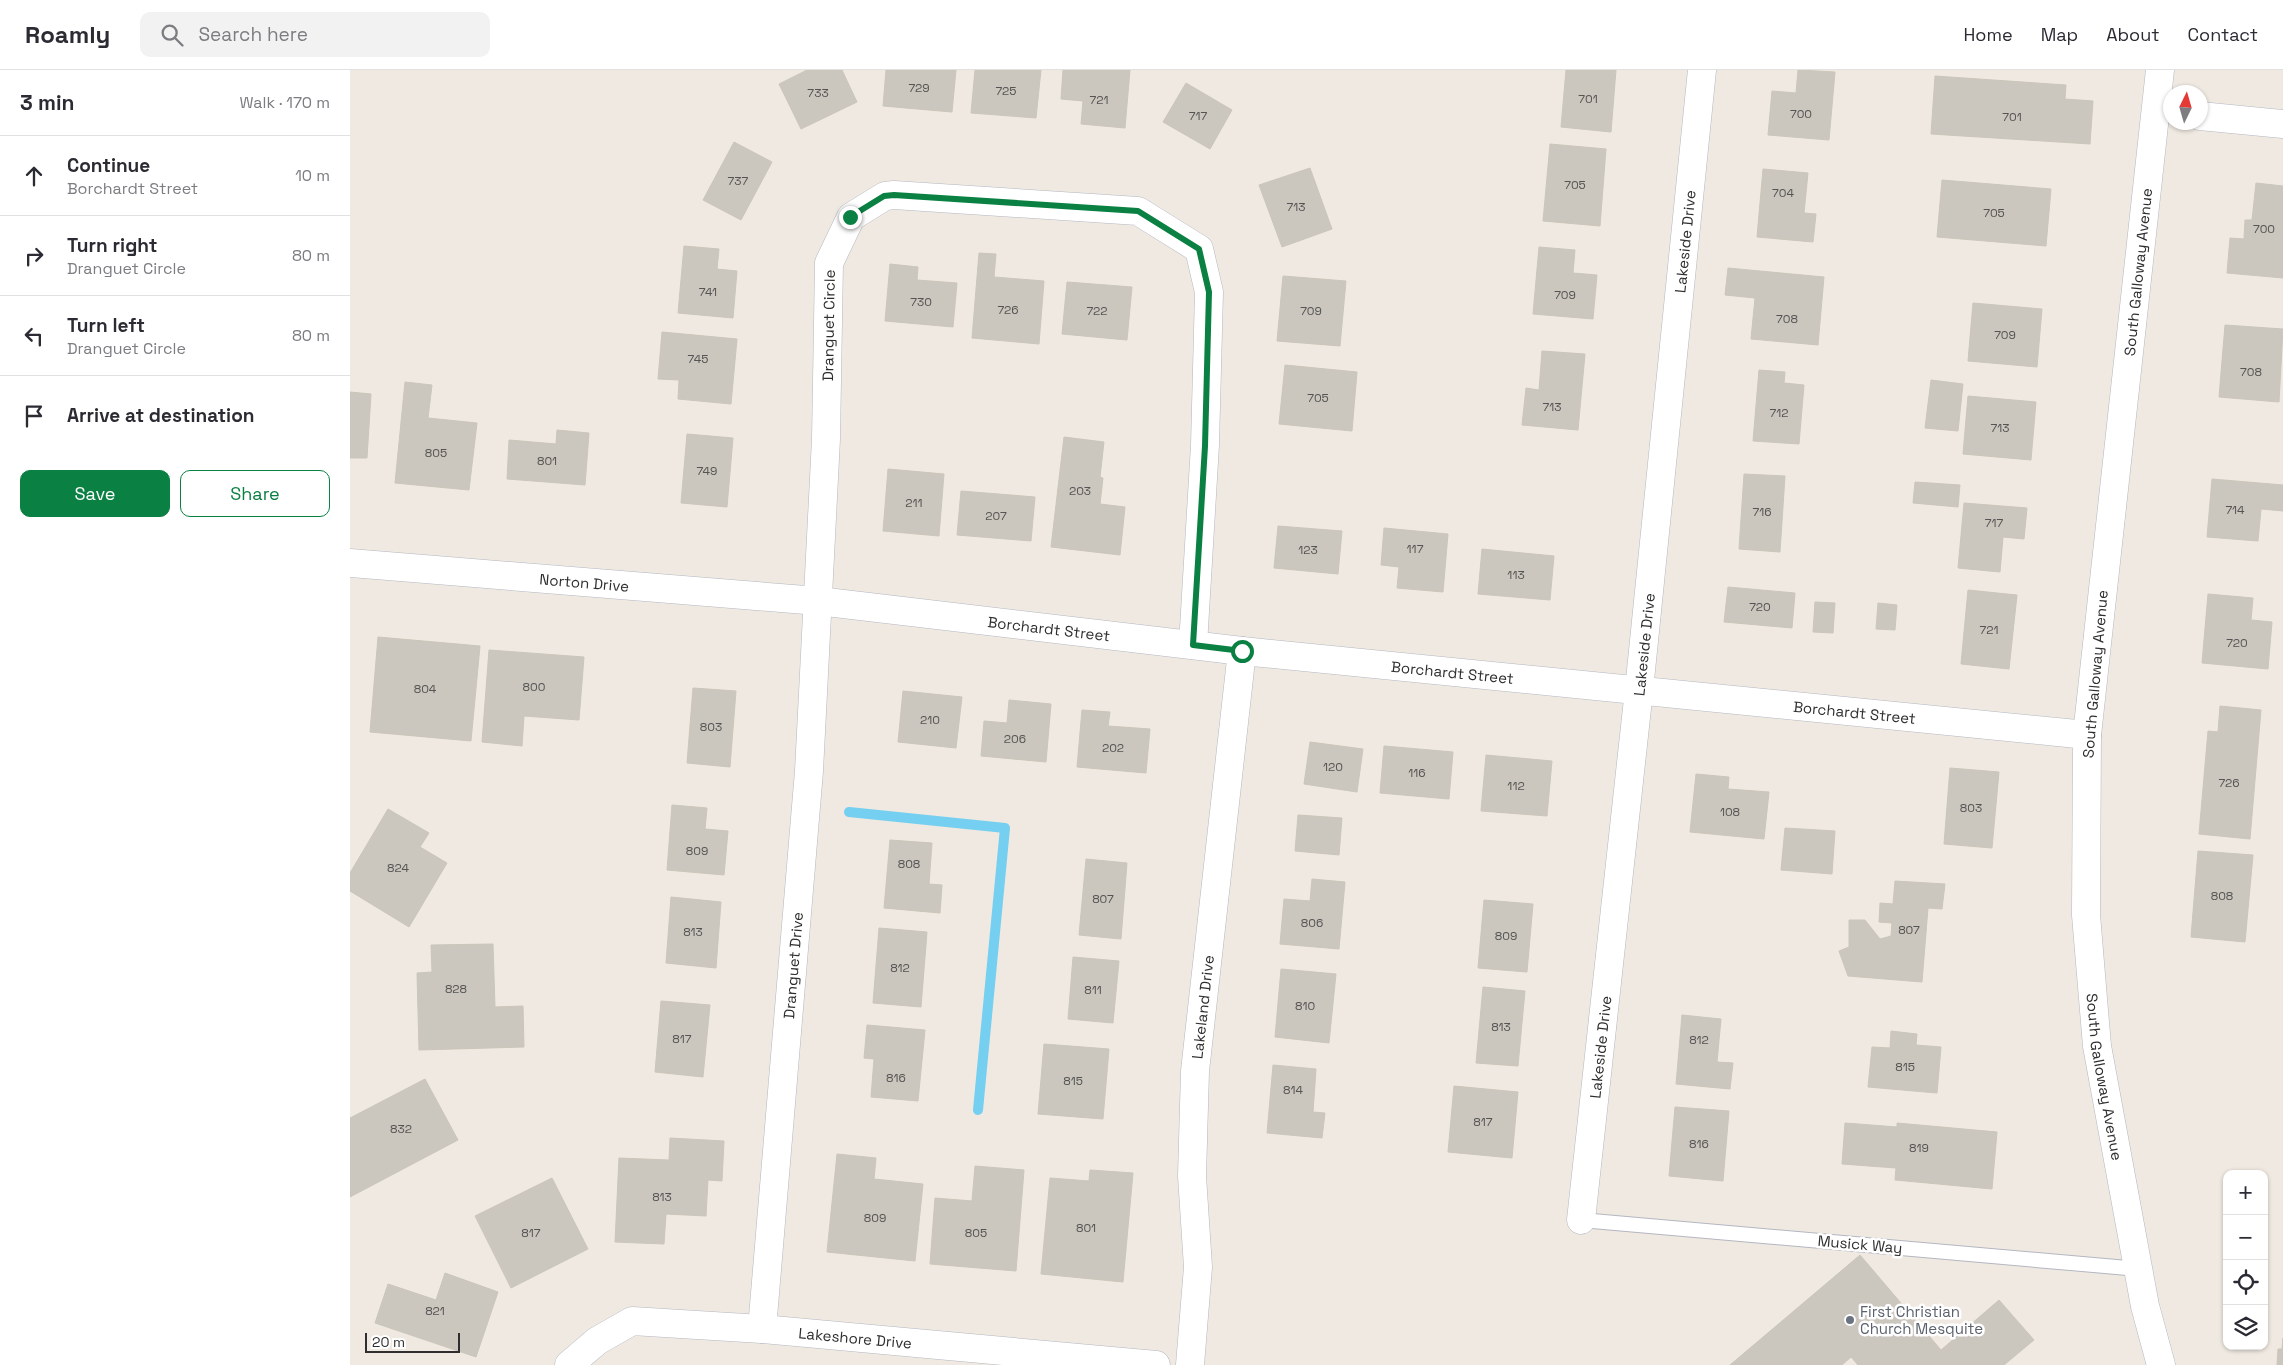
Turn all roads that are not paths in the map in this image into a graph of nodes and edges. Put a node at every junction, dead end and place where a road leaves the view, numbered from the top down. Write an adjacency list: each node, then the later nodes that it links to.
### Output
1 (1702, 70): 10 (street, Lakeside Drive)
2 (2160, 70): 3 (street, South Galloway Avenue)
3 (2163, 113): 11 (street, South Galloway Avenue)
4 (2208, 117): 5 (street)
5 (2283, 124)
6 (350, 563): 7 (street, Norton Drive)
7 (818, 601): 8 (street, Borchardt Street); 8 (street, Dranguet Circle); 14 (street, Dranguet Drive)
8 (1193, 645): 9 (street, Borchardt Street)
9 (1242, 651): 10 (street, Borchardt Street); 18 (street, Lakeland Drive)
10 (1640, 690): 11 (street, Borchardt Street); 12 (street, Lakeside Drive)
11 (2087, 735): 13 (street, South Galloway Avenue)
12 (1581, 1220): 13 (lane, Musick Way)
13 (2139, 1269): 19 (street, South Galloway Avenue)
14 (762, 1329): 15 (street, Lakeshore Drive); 16 (street, Lakeshore Drive)
15 (1000, 1358): 17 (street, Lakeshore Drive)
16 (569, 1365)
17 (1156, 1365)
18 (1190, 1365)
19 (2161, 1365)

